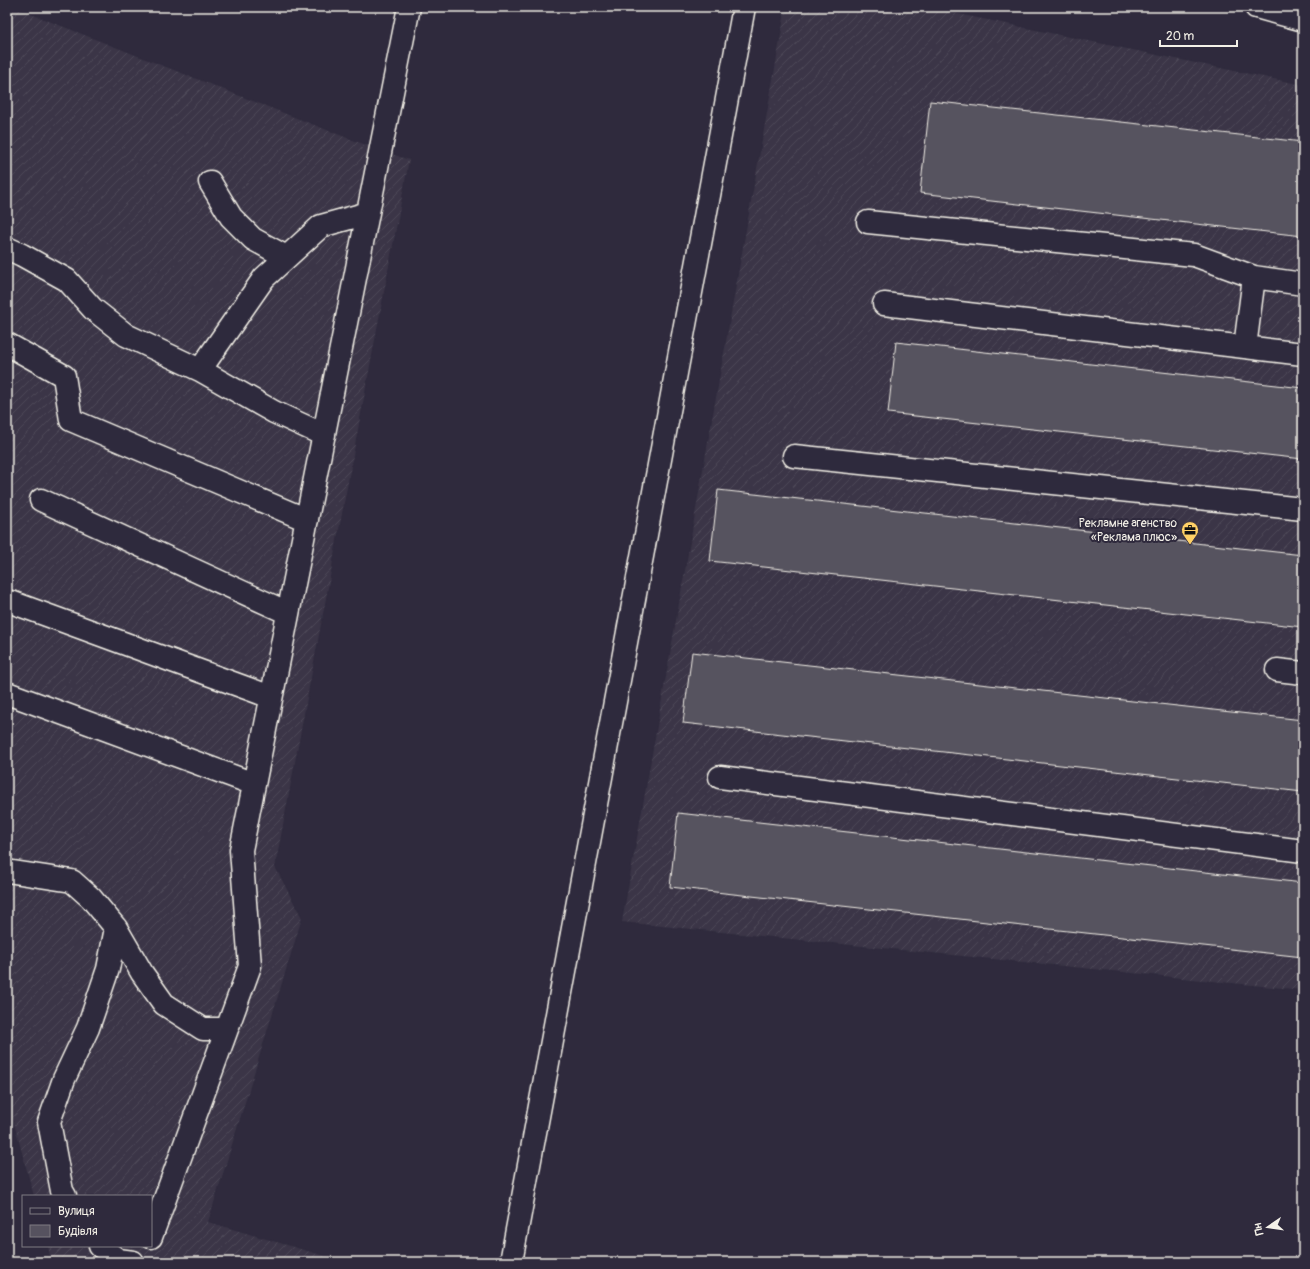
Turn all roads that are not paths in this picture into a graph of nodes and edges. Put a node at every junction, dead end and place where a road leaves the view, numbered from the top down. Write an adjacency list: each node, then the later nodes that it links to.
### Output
1 (409, 7): 6 (main road)
2 (744, 7): 40 (main road)
3 (1256, 7): 4 (main road)
4 (1303, 20)
5 (210, 182): 9 (main road)
6 (368, 213): 9 (main road); 17 (main road)
7 (868, 222): 10 (main road)
8 (7, 248): 16 (main road)
9 (286, 257): 16 (main road)
10 (1254, 277): 11 (main road); 14 (main road)
11 (1303, 284)
12 (884, 304): 14 (main road)
13 (7, 344): 21 (main road)
14 (1245, 347): 15 (main road)
15 (1303, 354)
16 (200, 370): 17 (main road)
17 (324, 435): 21 (main road)
18 (794, 456): 20 (main road)
19 (41, 500): 23 (main road)
20 (1303, 508)
21 (307, 520): 23 (main road)
22 (11, 602): 27 (main road)
23 (288, 613): 27 (main road)
24 (1277, 670): 25 (main road)
25 (1303, 673)
26 (7, 693): 29 (main road)
27 (271, 697): 29 (main road)
28 (720, 777): 30 (main road)
29 (254, 784): 33 (main road)
30 (1303, 851)
31 (7, 871): 32 (main road)
32 (116, 928): 33 (main road); 34 (main road)
33 (227, 1029): 35 (main road)
34 (64, 1195)
35 (152, 1234)
36 (101, 1247): 38 (main road)
37 (148, 1247): 39 (main road)
38 (133, 1262)
39 (142, 1262)
40 (511, 1262)

